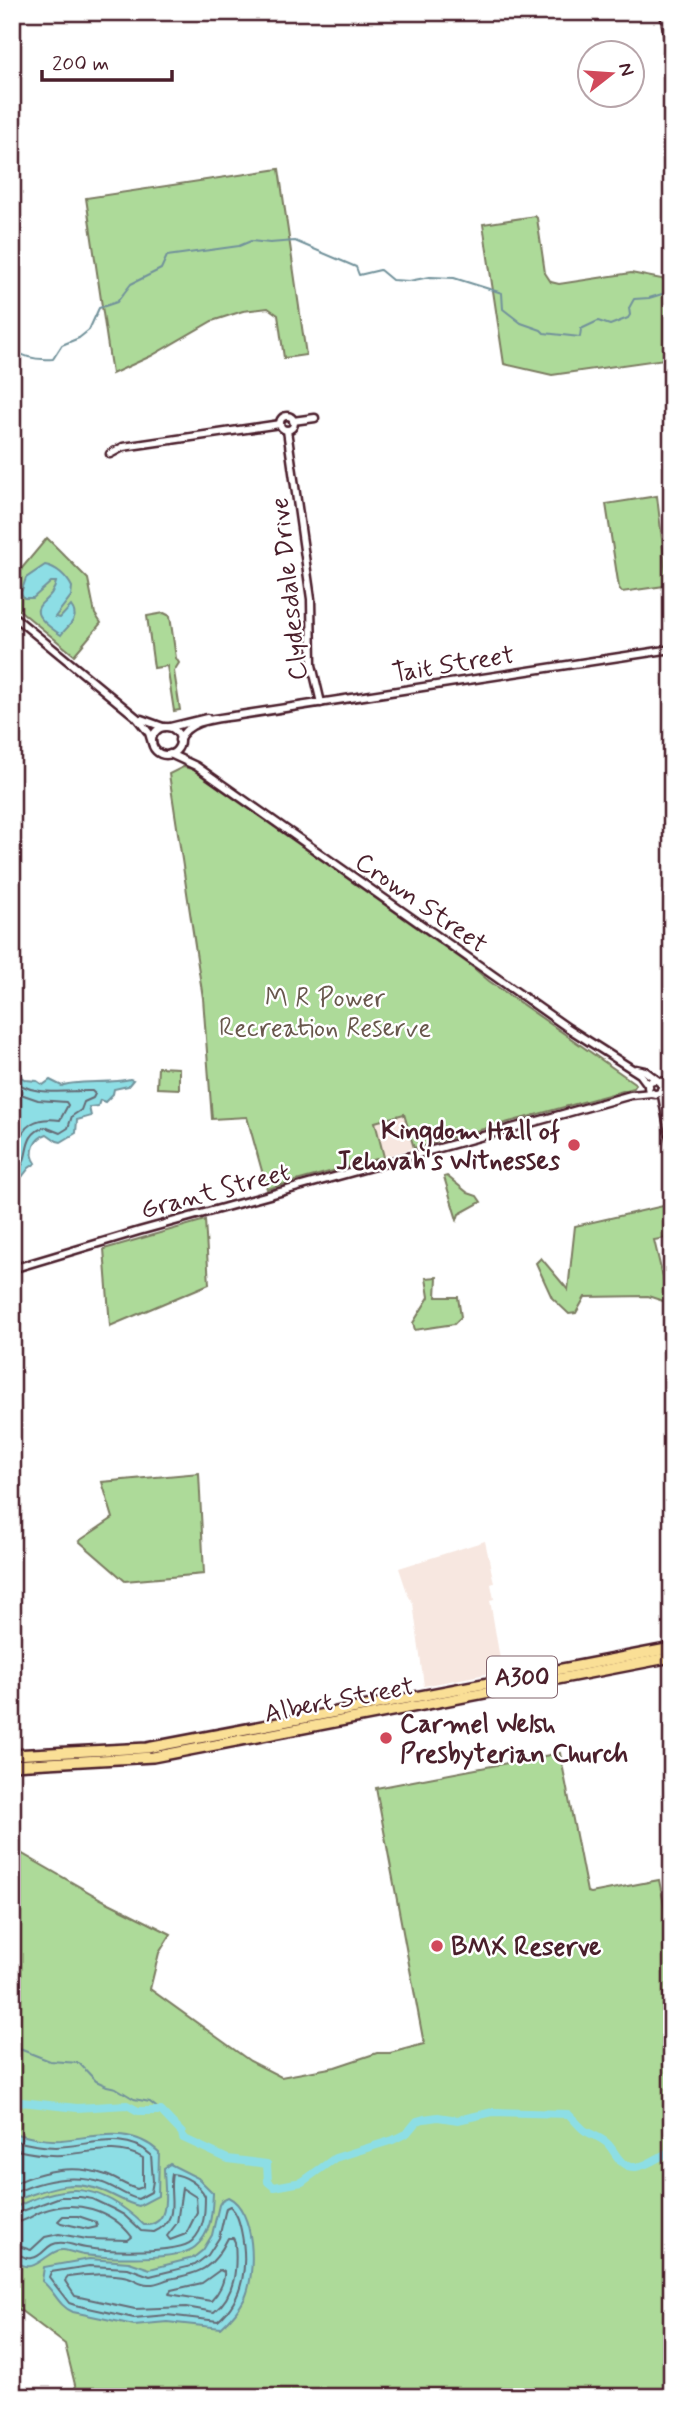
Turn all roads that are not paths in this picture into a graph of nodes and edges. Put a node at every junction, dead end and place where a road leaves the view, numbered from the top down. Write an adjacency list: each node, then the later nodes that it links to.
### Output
1 (664, 12): 2 (street)
2 (672, 60)
3 (315, 418): 4 (street)
4 (293, 421): 5 (street); 6 (street)
5 (280, 424): 6 (street); 7 (street)
6 (287, 430): 10 (street, Clydesdale Drive)
7 (110, 454)
8 (12, 615): 12 (street)
9 (672, 649): 10 (street, Tait Street)
10 (321, 703): 11 (street, Tait Street)
11 (240, 715): 13 (street, Tait Street); 14 (street, Tait Street)
12 (136, 717): 13 (street); 15 (street)
13 (166, 727): 14 (street); 15 (street)
14 (179, 742): 16 (street); 17 (street, Crown Street)
15 (152, 743): 16 (street)
16 (170, 754): 17 (street, Crown Street)
17 (196, 765): 18 (street, Crown Street)
18 (627, 1066): 20 (street, Crown Street); 21 (street, Crown Street)
19 (672, 1083): 20 (street)
20 (660, 1086): 21 (street); 21 (street); 22 (street)
21 (651, 1090): 22 (street, Crown Street); 24 (street, Grant Street)
22 (664, 1113): 23 (street)
23 (672, 1149)
24 (12, 1269)
25 (672, 1648): 27 (highway, Albert Street / A300)
26 (672, 1657): 28 (highway, Albert Street / A300)
27 (12, 1755)
28 (12, 1765)

